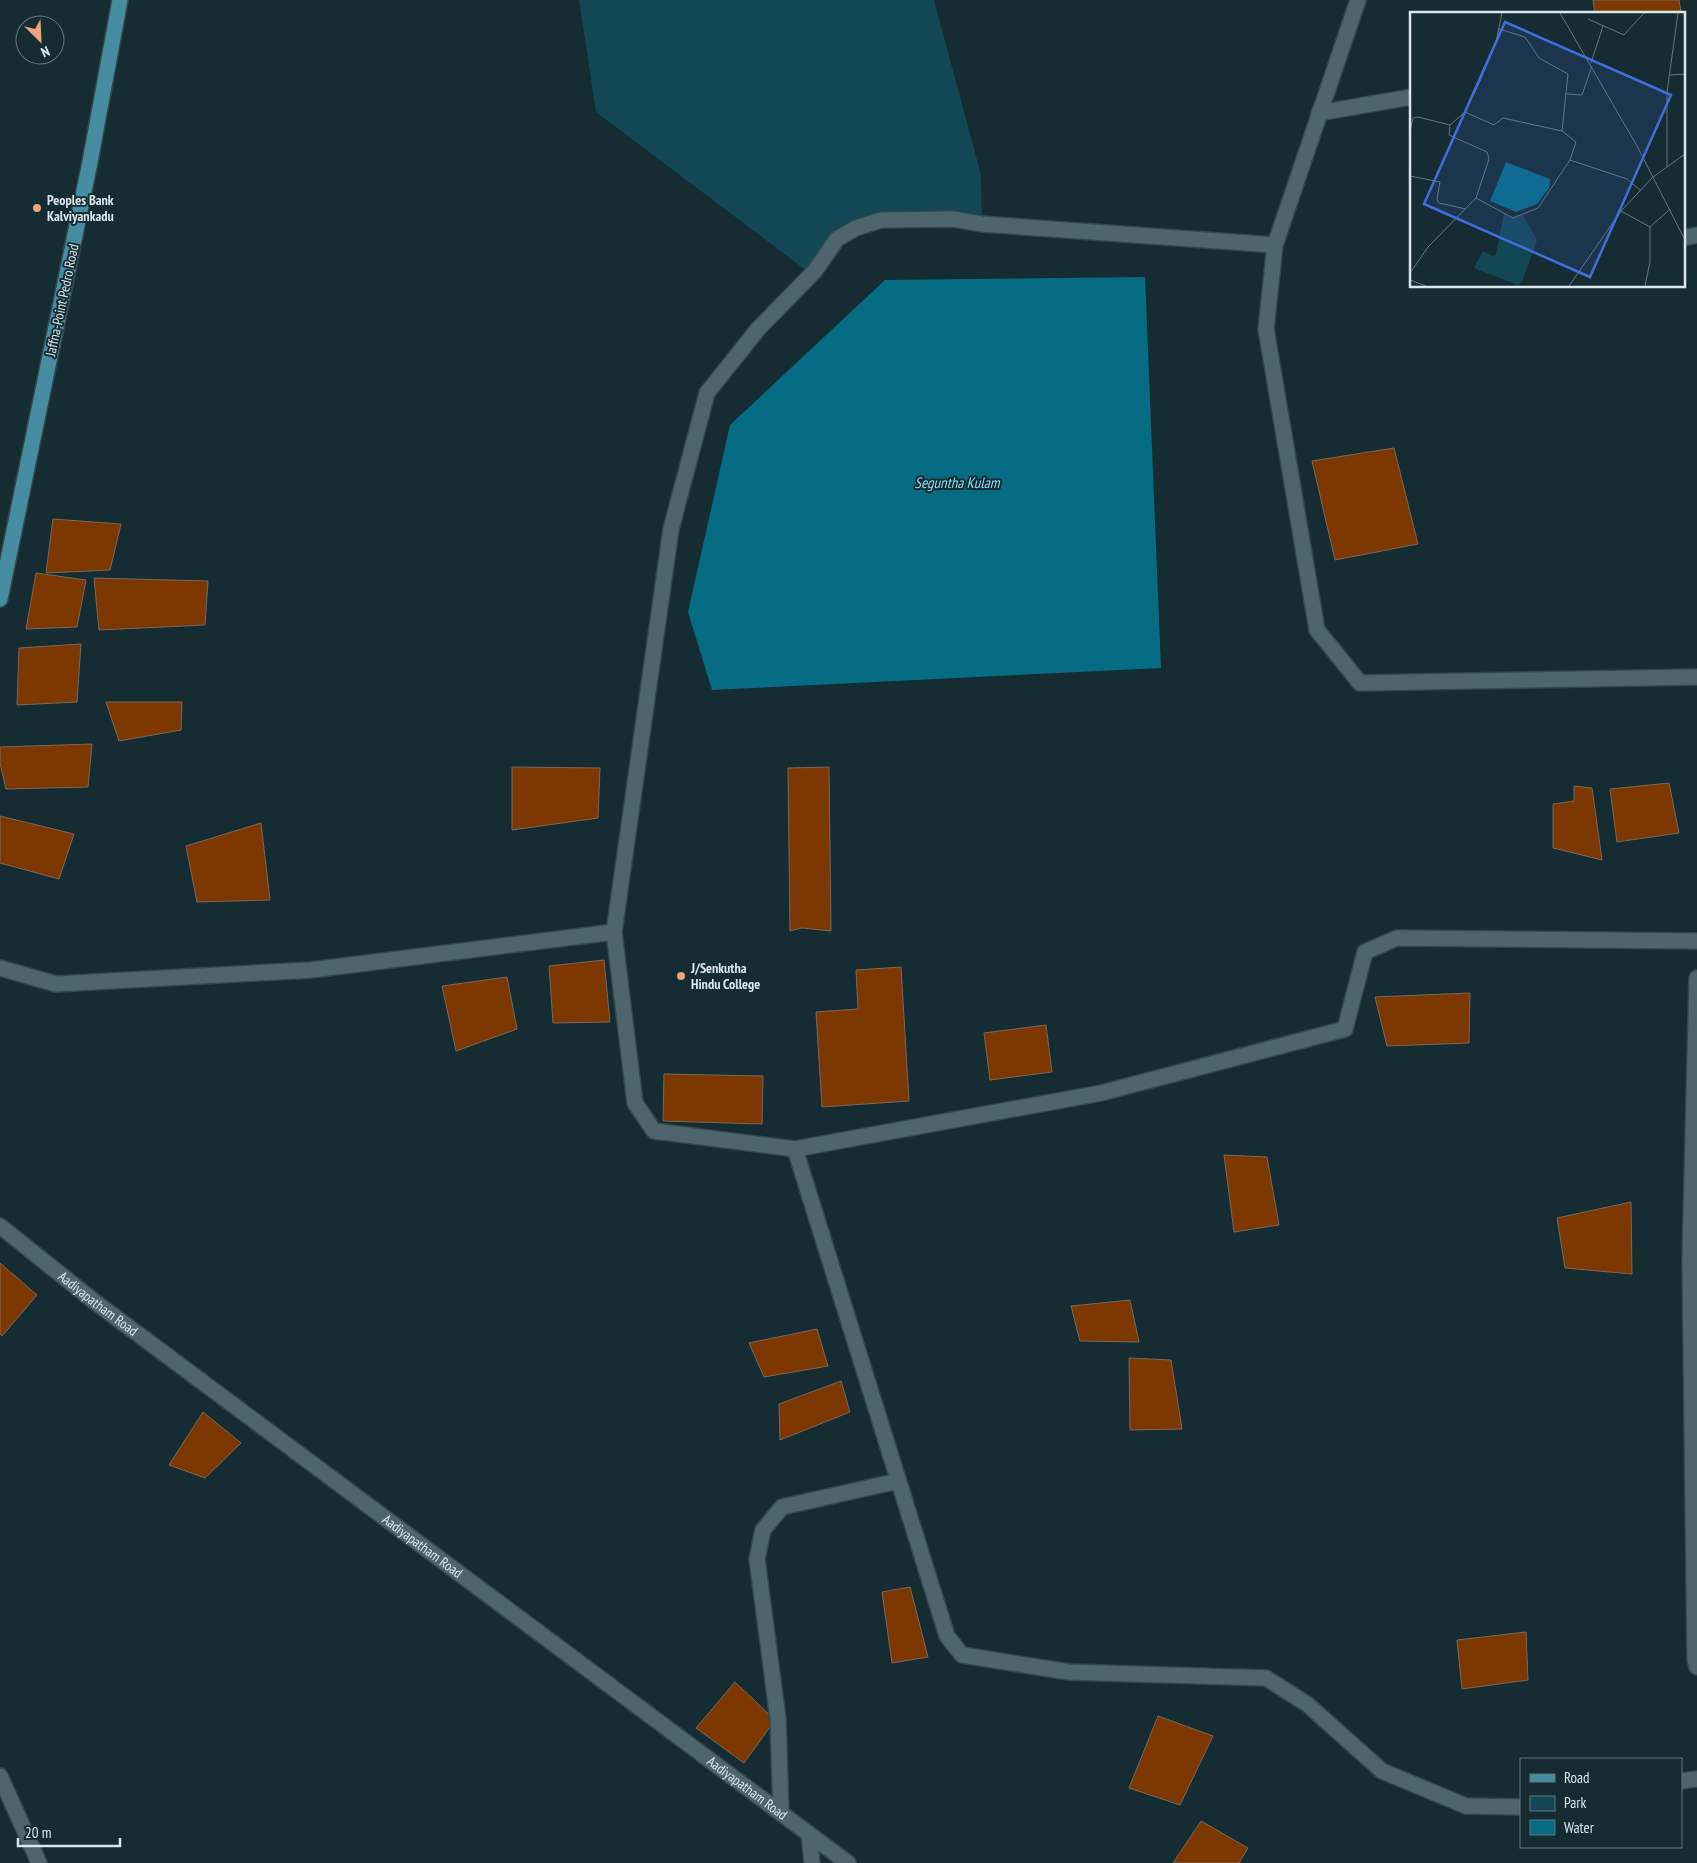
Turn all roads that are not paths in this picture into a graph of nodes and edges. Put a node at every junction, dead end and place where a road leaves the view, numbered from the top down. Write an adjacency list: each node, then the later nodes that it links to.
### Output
1 (120, 0): 8 (main road, Jaffna-Point Pedro Road)
2 (1358, 0): 4 (street)
3 (1410, 97): 4 (street)
4 (1319, 112): 7 (street)
5 (1697, 235): 6 (street)
6 (1684, 238)
7 (1275, 245): 9 (street); 10 (street)
8 (0, 599)
9 (1697, 677)
10 (614, 932): 12 (street); 14 (street)
11 (1697, 941): 14 (street)
12 (0, 968)
13 (1697, 978): 17 (street)
14 (795, 1148): 16 (street)
15 (0, 1226): 22 (street, Aadiyapatham Road)
16 (898, 1480): 21 (street); 22 (street)
17 (1697, 1667)
18 (0, 1776): 24 (street)
19 (1697, 1779): 20 (street)
20 (1682, 1781)
21 (1520, 1807)
22 (781, 1813): 23 (street, Aadiyapatham Road)
23 (809, 1834): 25 (street); 26 (street, Aadiyapatham Road)
24 (39, 1863)
25 (812, 1863)
26 (848, 1863)

